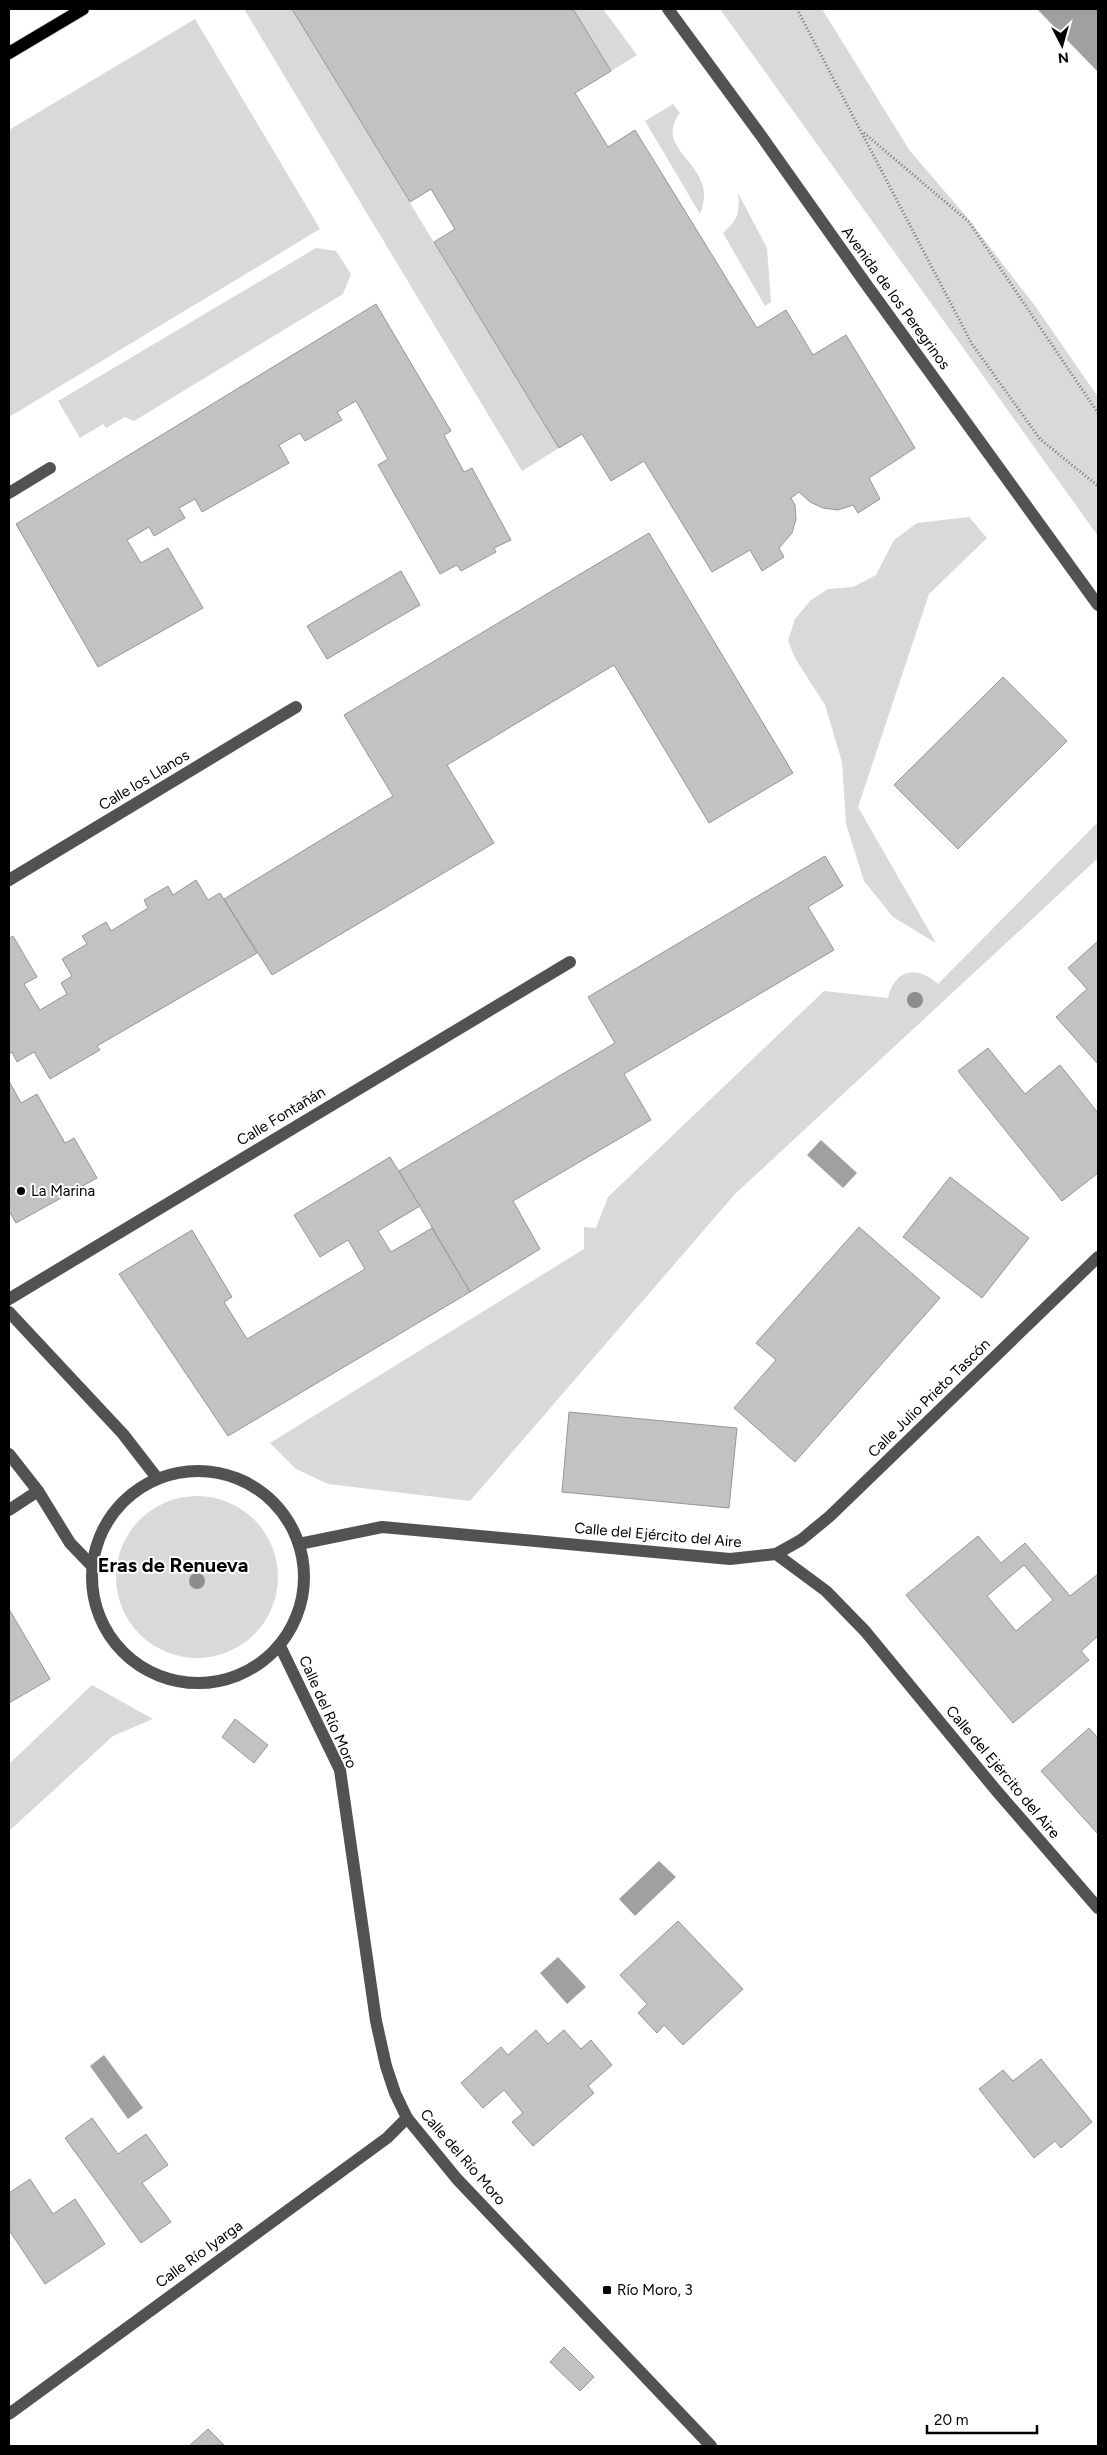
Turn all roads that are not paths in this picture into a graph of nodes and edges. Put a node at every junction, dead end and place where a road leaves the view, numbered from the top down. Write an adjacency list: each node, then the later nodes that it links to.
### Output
1 (83, 9): 3 (main road)
2 (668, 9): 6 (street, Avenida de los Peregrinos)
3 (9, 53)
4 (50, 468): 5 (street)
5 (9, 493)
6 (1098, 605)
7 (296, 707): 8 (street, Calle los Llanos)
8 (9, 880)
9 (570, 962): 11 (street, Calle Fontañán)
10 (1098, 1257): 18 (street, Calle Julio Prieto Tascón)
11 (9, 1299)
12 (9, 1312): 14 (street)
13 (9, 1454): 15 (street)
14 (157, 1478): 17 (street); 19 (street)
15 (38, 1491): 16 (street); 19 (street)
16 (9, 1510)
17 (299, 1544): 18 (street, Calle del Ejército del Aire); 20 (street)
18 (776, 1554): 21 (street, Calle del Ejército del Aire)
19 (94, 1568): 20 (street)
20 (280, 1646): 22 (street, Calle del Río Moro)
21 (1098, 1908)
22 (407, 2118): 23 (street, Calle Río Iyarga); 24 (street, Calle del Río Moro)
23 (9, 2414)
24 (710, 2446)

